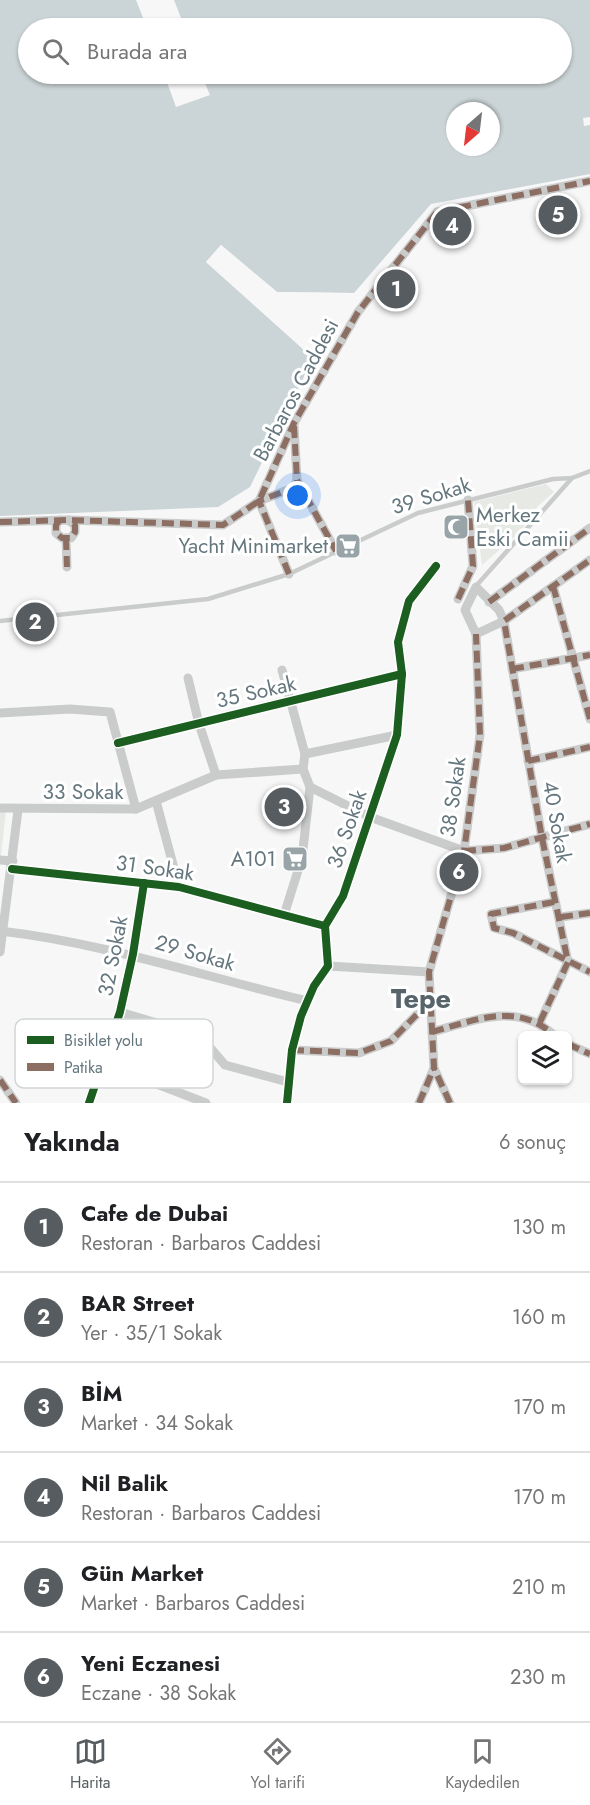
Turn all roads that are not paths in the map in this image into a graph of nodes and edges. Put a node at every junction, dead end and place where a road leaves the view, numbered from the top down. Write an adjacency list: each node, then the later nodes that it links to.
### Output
1 (590, 181): 2 (street, Barbaros Caddesi)
2 (294, 423): 5 (street); 7 (street, Barbaros Caddesi)
3 (590, 471): 4 (lane, 39 Sokak)
4 (572, 478): 6 (lane, 39 Sokak); 18 (lane)
5 (297, 480): 7 (street); 12 (street)
6 (468, 500): 12 (lane, 39 Sokak); 19 (street)
7 (259, 501): 8 (street); 16 (street)
8 (64, 520): 9 (street); 11 (street); 11 (street)
9 (0, 522)
10 (590, 528): 20 (street)
11 (66, 538): 15 (street)
12 (336, 550): 16 (lane, 39 Sokak)
13 (590, 560): 17 (street)
14 (436, 566): 28 (street, 36 Sokak)
15 (67, 567)
16 (289, 574): 21 (lane, 39 Sokak)
17 (553, 586): 22 (street); 25 (street)
18 (476, 587): 20 (street); 23 (street, 38 Sokak)
19 (458, 599)
20 (489, 602): 22 (street)
21 (0, 621)
22 (504, 621): 23 (street); 26 (street, 40 Sokak)
23 (476, 634): 49 (street, 38 Sokak)
24 (590, 655): 25 (street)
25 (573, 659): 26 (street); 32 (street)
26 (513, 669): 38 (street, 40 Sokak)
27 (282, 670): 30 (street)
28 (402, 674): 30 (street, 35 Sokak); 34 (street, 36 Sokak)
29 (189, 678): 33 (street)
30 (292, 702): 33 (street, 35 Sokak); 37 (street)
31 (0, 713): 35 (street)
32 (590, 719)
33 (199, 724): 35 (street, 35 Sokak); 40 (street)
34 (397, 735): 37 (street); 46 (street, 36 Sokak)
35 (118, 742): 44 (street)
36 (590, 747): 38 (street)
37 (305, 754): 39 (street)
38 (528, 761): 48 (street, 40 Sokak)
39 (303, 769): 40 (street, 33 Sokak); 41 (street)
40 (216, 775): 42 (street, 33 Sokak)
41 (310, 787): 46 (street); 56 (street)
42 (156, 801): 44 (street, 33 Sokak); 53 (street)
43 (0, 808): 45 (street, 33 Sokak)
44 (136, 809): 45 (street, 33 Sokak)
45 (18, 810): 51 (street)
46 (370, 817): 49 (street); 58 (street, 36 Sokak)
47 (590, 824): 48 (street)
48 (542, 838): 49 (street); 54 (street, 40 Sokak)
49 (464, 851): 64 (street, 38 Sokak)
50 (0, 860): 51 (street, 31 Sokak)
51 (13, 865): 52 (street, 31 Sokak); 59 (street)
52 (144, 883): 53 (street, 31 Sokak); 61 (street, 32 Sokak)
53 (179, 887): 56 (street, 31 Sokak)
54 (554, 902): 57 (street, 40 Sokak); 62 (street)
55 (590, 913): 57 (street)
56 (284, 915): 58 (street, 31 Sokak)
57 (561, 917): 62 (street, 40 Sokak)
58 (324, 926): 63 (street)
59 (2, 931): 60 (street); 61 (street, 29 Sokak)
60 (0, 952)
61 (133, 954): 66 (street, 29 Sokak); 68 (street, 32 Sokak)
62 (568, 962): 65 (street); 71 (street)
63 (328, 966): 64 (street); 66 (street)
64 (429, 972): 67 (street, 38 Sokak)
65 (590, 972)
66 (308, 1001): 75 (street)
67 (430, 1001): 73 (street, 38 Sokak); 75 (street)
68 (120, 1012): 69 (street, 32 Sokak); 70 (street)
69 (118, 1019)
70 (143, 1019)
71 (540, 1022): 72 (street); 73 (street)
72 (550, 1031)
73 (432, 1032): 78 (street, 38 Sokak)
74 (572, 1046): 77 (street)
75 (292, 1050): 80 (street)
76 (213, 1051): 80 (street)
77 (590, 1054)
78 (434, 1068): 87 (street); 88 (street)
79 (0, 1080): 83 (street)
80 (288, 1082): 86 (street)
81 (94, 1088): 84 (street, 32 Sokak)
82 (166, 1088): 85 (street)
83 (16, 1103)
84 (89, 1103)
85 (206, 1103)
86 (287, 1103)
87 (419, 1103)
88 (450, 1103)

